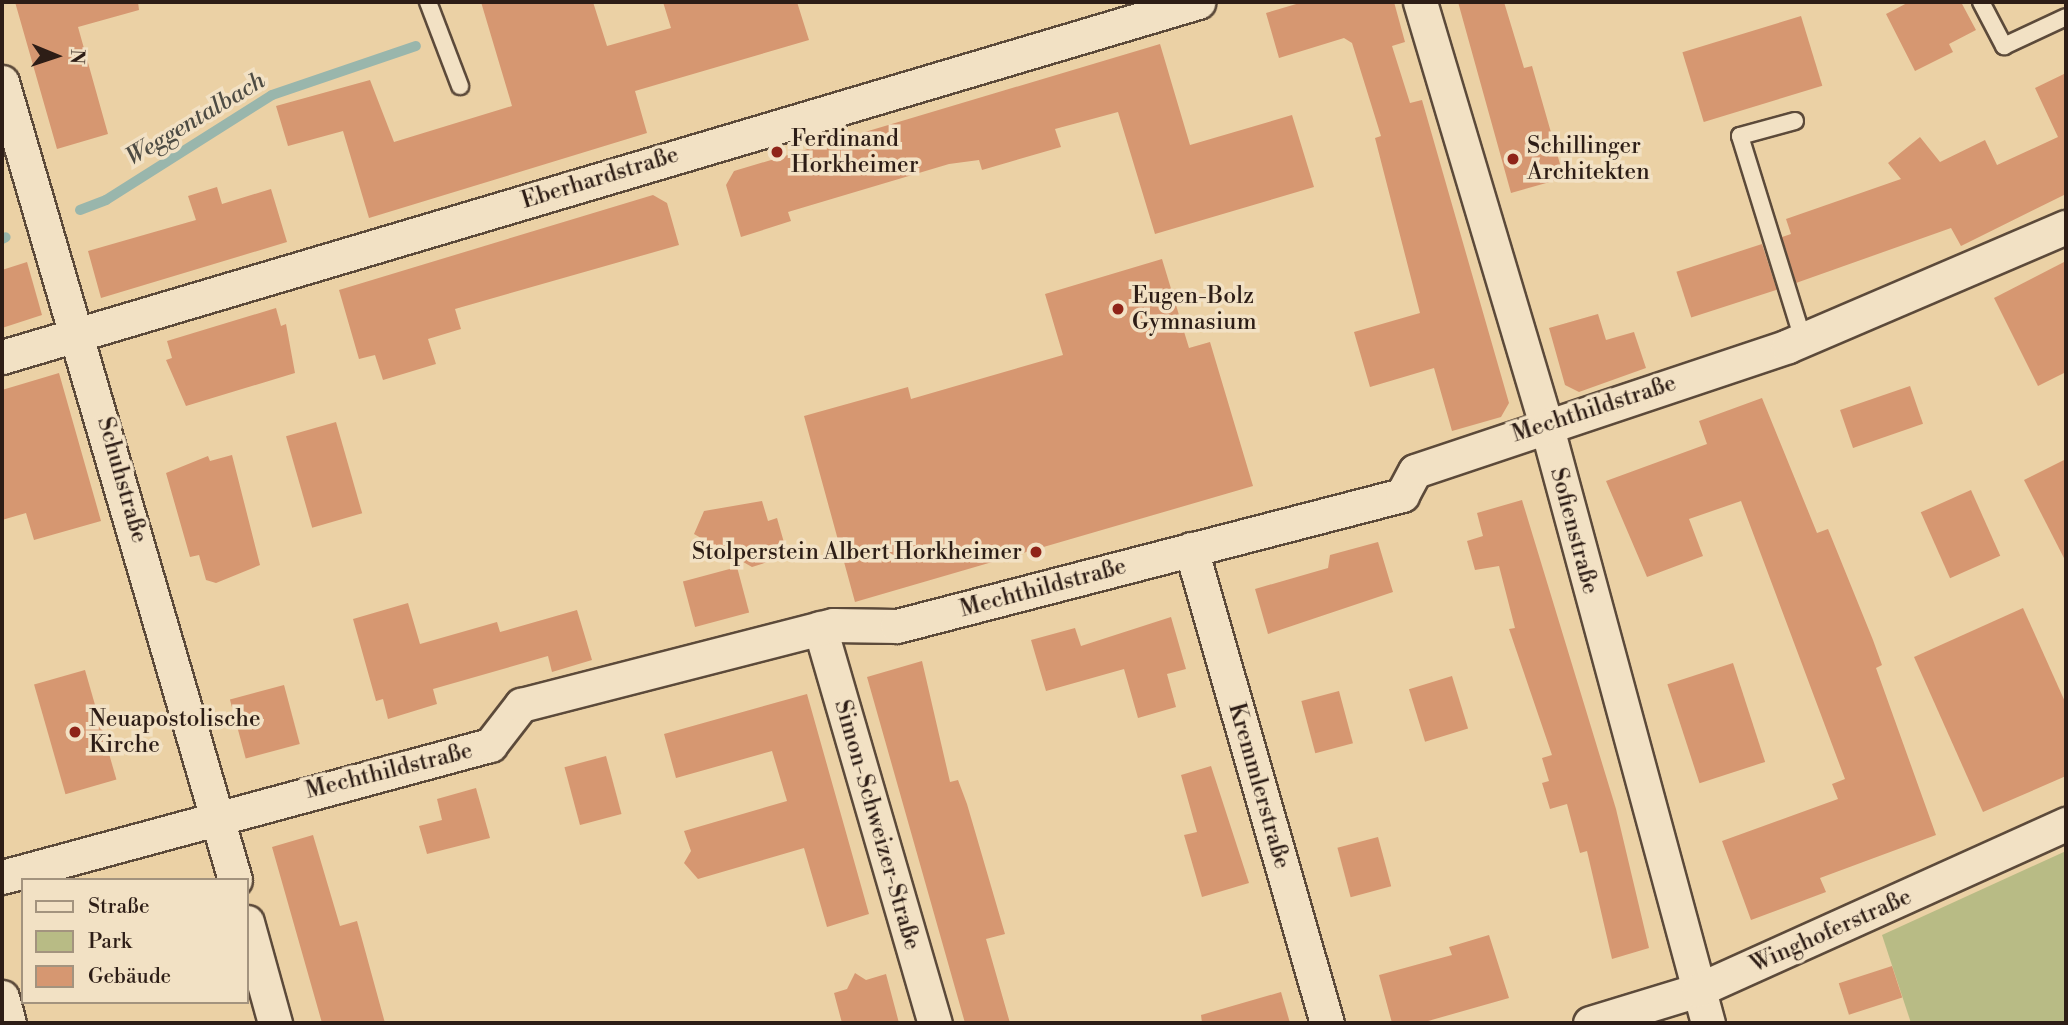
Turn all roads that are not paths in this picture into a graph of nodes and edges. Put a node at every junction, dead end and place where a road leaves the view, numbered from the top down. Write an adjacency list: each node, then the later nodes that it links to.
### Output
1 (428, 2): 7 (lane)
2 (1198, 2): 10 (street, Eberhardstraße)
3 (1420, 2): 13 (street, Sofienstraße)
4 (1981, 2): 5 (lane)
5 (2066, 17)
6 (2, 82): 10 (street, Schuhstraße)
7 (460, 86)
8 (1794, 121): 11 (lane)
9 (2066, 227): 11 (street, Mechthildstraße)
10 (80, 333): 12 (street, Eberhardstraße); 16 (street, Schuhstraße)
11 (1802, 340): 13 (street, Mechthildstraße)
12 (2, 357)
13 (1546, 424): 14 (street, Mechthildstraße); 21 (street, Sofienstraße)
14 (1191, 549): 15 (street, Mechthildstraße); 26 (street, Kremmlerstraße)
15 (820, 628): 16 (street, Mechthildstraße); 25 (street, Simon-Schweizer-Straße)
16 (217, 815): 18 (street, Mechthildstraße); 19 (street, Schuhstraße)
17 (2066, 824): 21 (street, Winghoferstraße)
18 (2, 877)
19 (234, 878)
20 (248, 926): 24 (street)
21 (1698, 990): 27 (street, Winghoferstraße); 28 (street, Sofienstraße)
22 (2, 997): 23 (street)
23 (9, 1023)
24 (275, 1023)
25 (934, 1023)
26 (1327, 1023)
27 (1590, 1023)
28 (1708, 1023)

